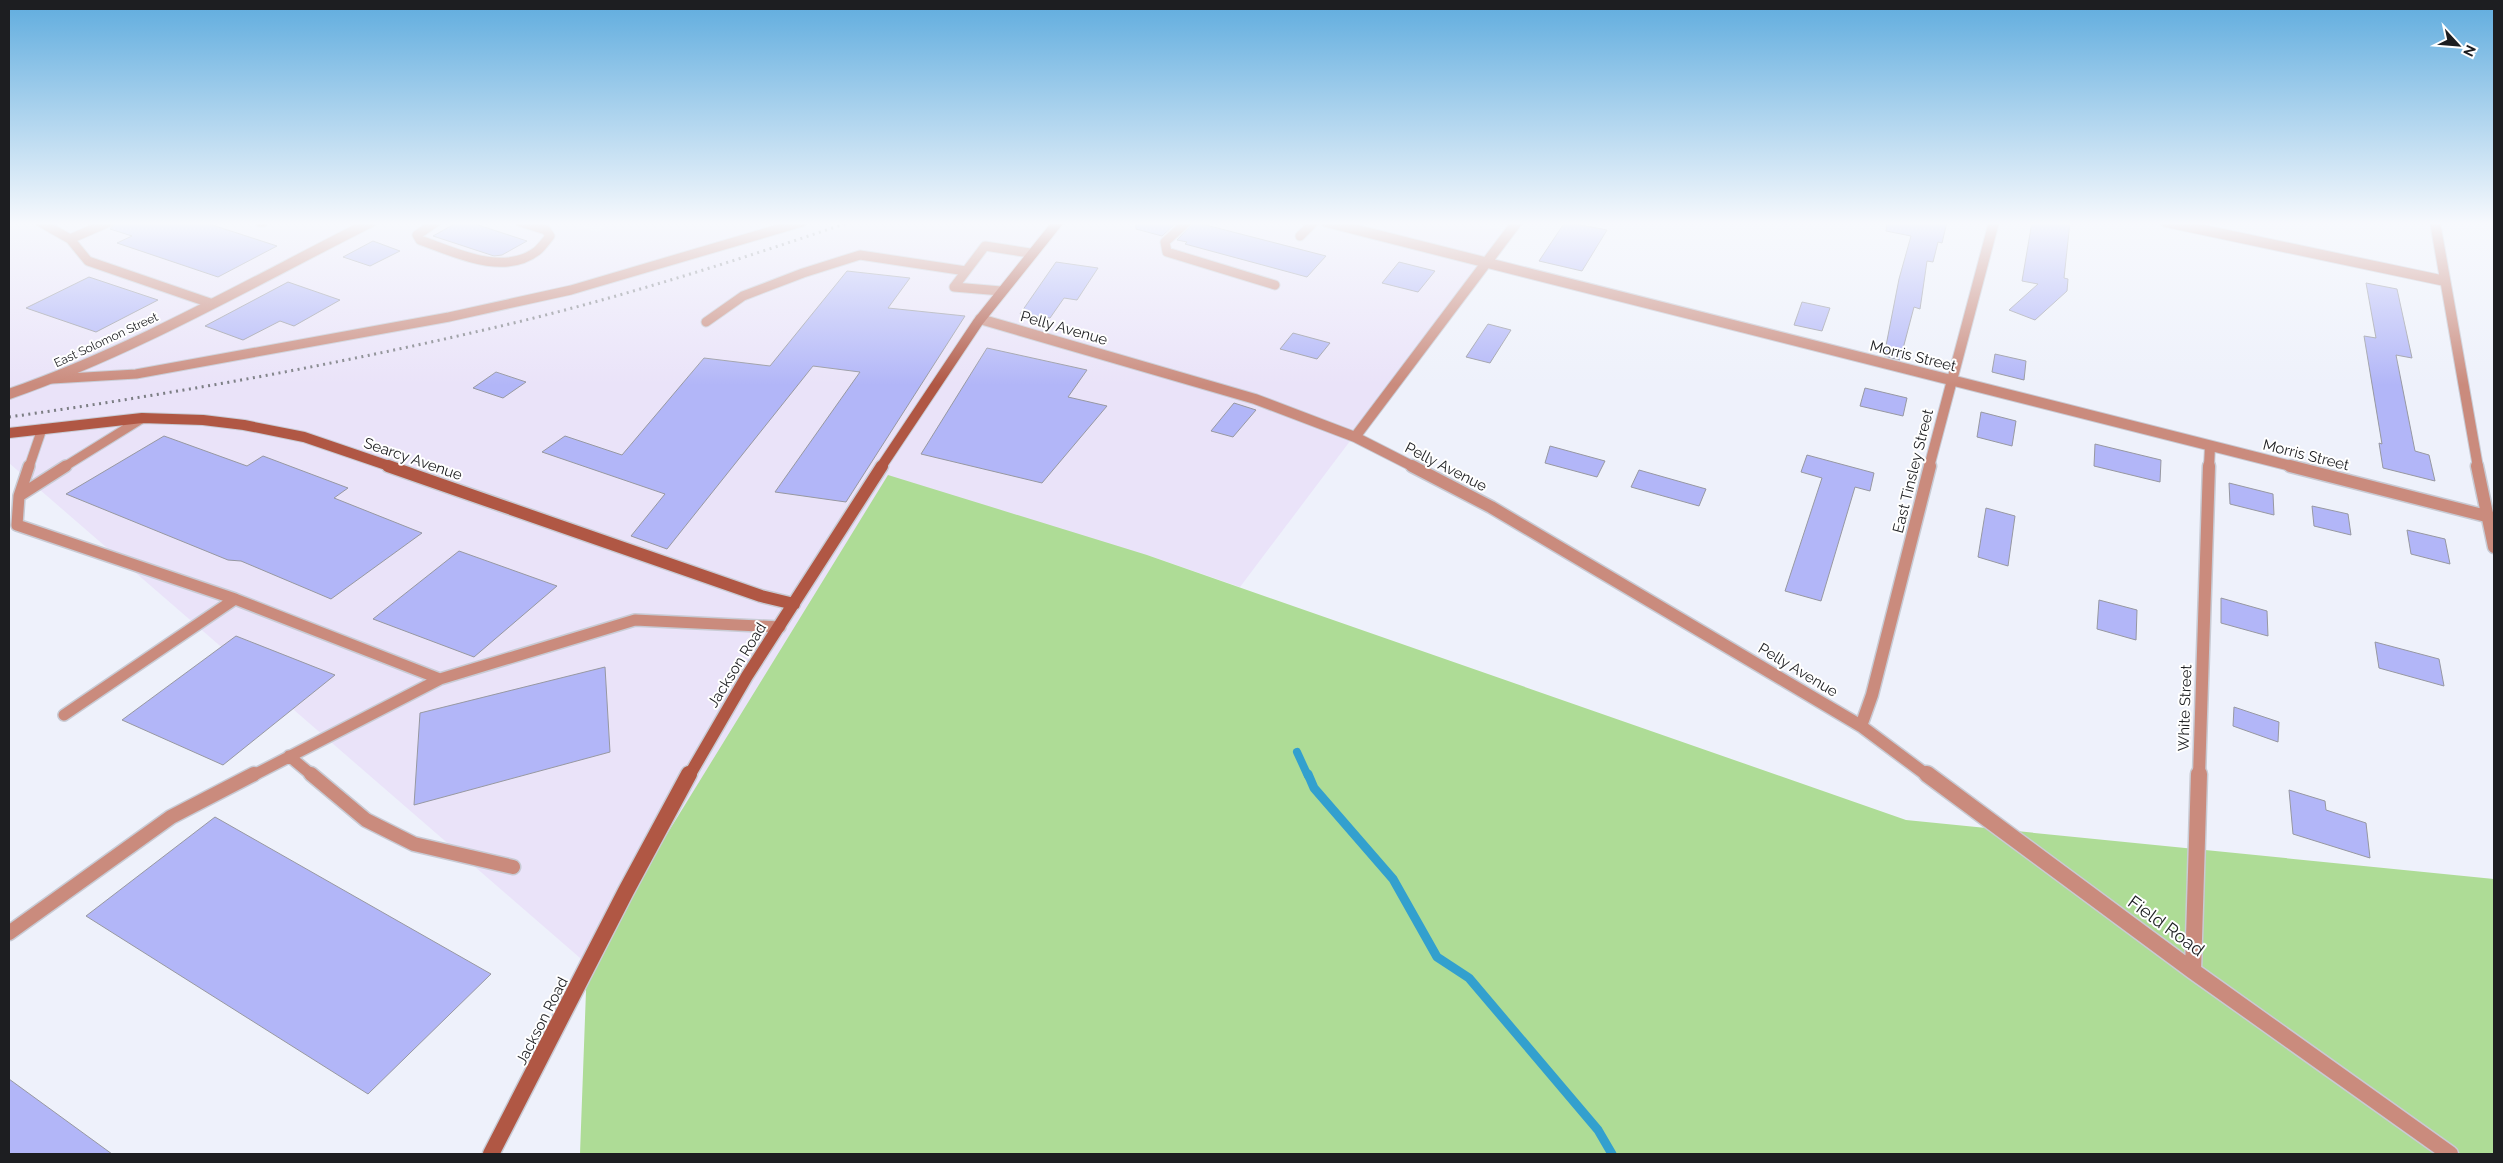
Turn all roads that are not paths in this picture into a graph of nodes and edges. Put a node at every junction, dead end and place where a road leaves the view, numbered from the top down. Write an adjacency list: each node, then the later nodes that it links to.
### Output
1 (131, 276): 16 (lane)
2 (264, 276): 16 (street, East Solomon Street)
3 (618, 276): 19 (lane)
4 (794, 276): 18 (lane)
5 (962, 276): 15 (lane)
6 (1011, 276): 15 (main road, Jackson Road)
7 (1249, 276): 14 (lane)
8 (1475, 276): 25 (street)
9 (1537, 276): 20 (street, Morris Street)
10 (1979, 276): 20 (street, East Tinsley Street)
11 (2423, 276): 13 (street)
12 (2444, 276): 13 (street)
13 (2445, 281): 28 (street)
14 (1275, 284)
15 (1001, 290): 17 (main road, Jackson Road)
16 (210, 304): 19 (street, East Solomon Street)
17 (980, 319): 25 (street, Pelly Avenue); 31 (main road, Jackson Road)
18 (706, 322)
19 (52, 379): 21 (street, East Solomon Street)
20 (1951, 381): 26 (street, Morris Street); 35 (street, East Tinsley Street)
21 (9, 394)
22 (143, 418): 23 (main road, Searcy Avenue); 27 (lane); 31 (main road, Searcy Avenue)
23 (42, 429): 24 (main road, Searcy Avenue); 27 (lane)
24 (9, 433)
25 (1355, 438): 35 (street, Pelly Avenue)
26 (2210, 446): 28 (street, Morris Street); 39 (street, White Street)
27 (19, 496): 30 (lane)
28 (2490, 517): 29 (street)
29 (2494, 547)
30 (235, 599): 33 (lane); 34 (lane)
31 (794, 604): 32 (main road, Jackson Road)
32 (780, 627): 33 (lane); 40 (main road, Jackson Road)
33 (440, 679): 36 (lane)
34 (64, 715)
35 (1861, 726): 39 (street, Field Road)
36 (289, 756): 37 (lane); 38 (lane)
37 (514, 867)
38 (9, 933)
39 (2193, 972): 41 (street, Field Road)
40 (492, 1154)
41 (2450, 1154)

